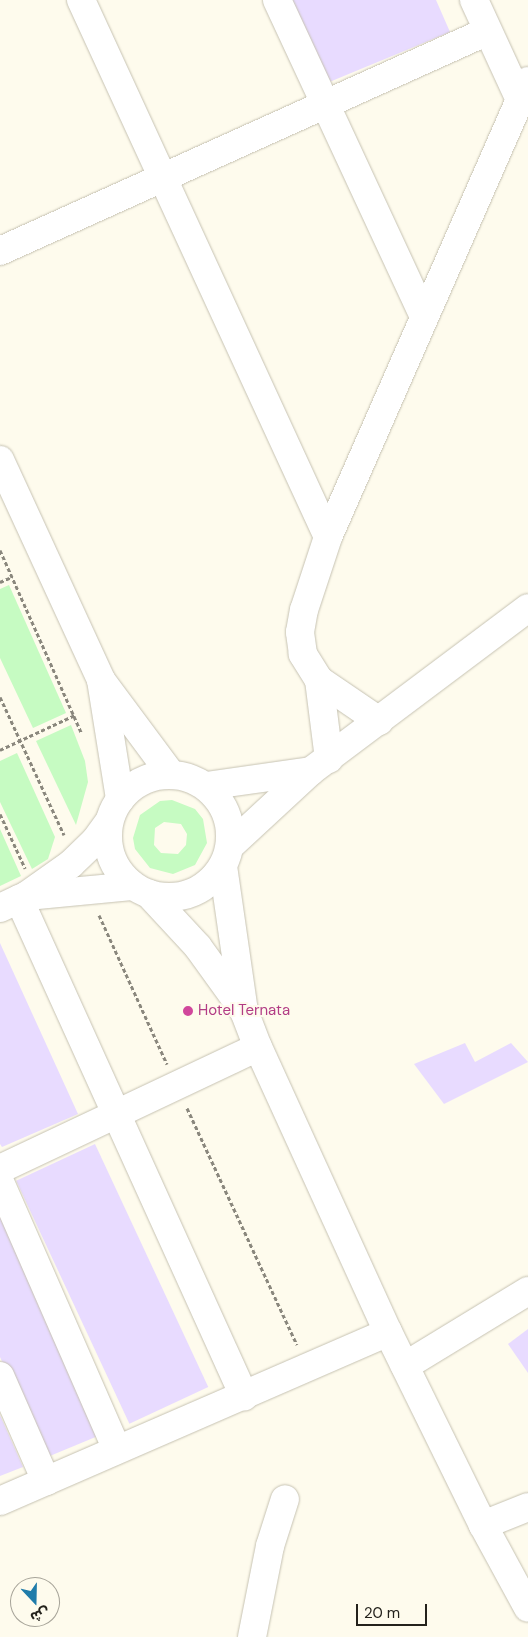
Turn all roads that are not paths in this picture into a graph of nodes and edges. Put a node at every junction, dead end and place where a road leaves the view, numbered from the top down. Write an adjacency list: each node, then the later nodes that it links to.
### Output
1 (81, 0): 7 (street)
2 (277, 0): 6 (street)
3 (474, 0): 4 (street)
4 (488, 31): 5 (street); 6 (street)
5 (524, 90): 9 (street)
6 (326, 104): 7 (street); 9 (street)
7 (162, 178): 8 (street); 11 (street)
8 (0, 251)
9 (424, 317): 11 (street)
10 (0, 460): 13 (street)
11 (328, 537): 14 (street)
12 (528, 608): 15 (street)
13 (101, 680): 17 (street); 19 (street)
14 (319, 680): 15 (street); 16 (street)
15 (379, 721): 16 (street)
16 (320, 765): 18 (street); 20 (street)
17 (170, 773): 18 (street); 19 (street)
18 (206, 786): 20 (street)
19 (115, 811): 21 (street); 22 (street)
20 (227, 855): 21 (street); 23 (street)
21 (141, 890): 22 (street); 23 (street)
22 (18, 895): 25 (street)
23 (244, 1011): 24 (street)
24 (258, 1047): 25 (street); 29 (street)
25 (117, 1115): 26 (street); 32 (street)
26 (0, 1169)
27 (0, 1182): 33 (street)
28 (528, 1291): 30 (street)
29 (388, 1332): 30 (street); 32 (street)
30 (406, 1366): 38 (street)
31 (0, 1376): 34 (street)
32 (244, 1396): 33 (street)
33 (117, 1450): 34 (street)
34 (46, 1481): 36 (street)
35 (285, 1499): 40 (street)
36 (0, 1501)
37 (528, 1507): 38 (street)
38 (482, 1524): 39 (street)
39 (528, 1608)
40 (252, 1637)

